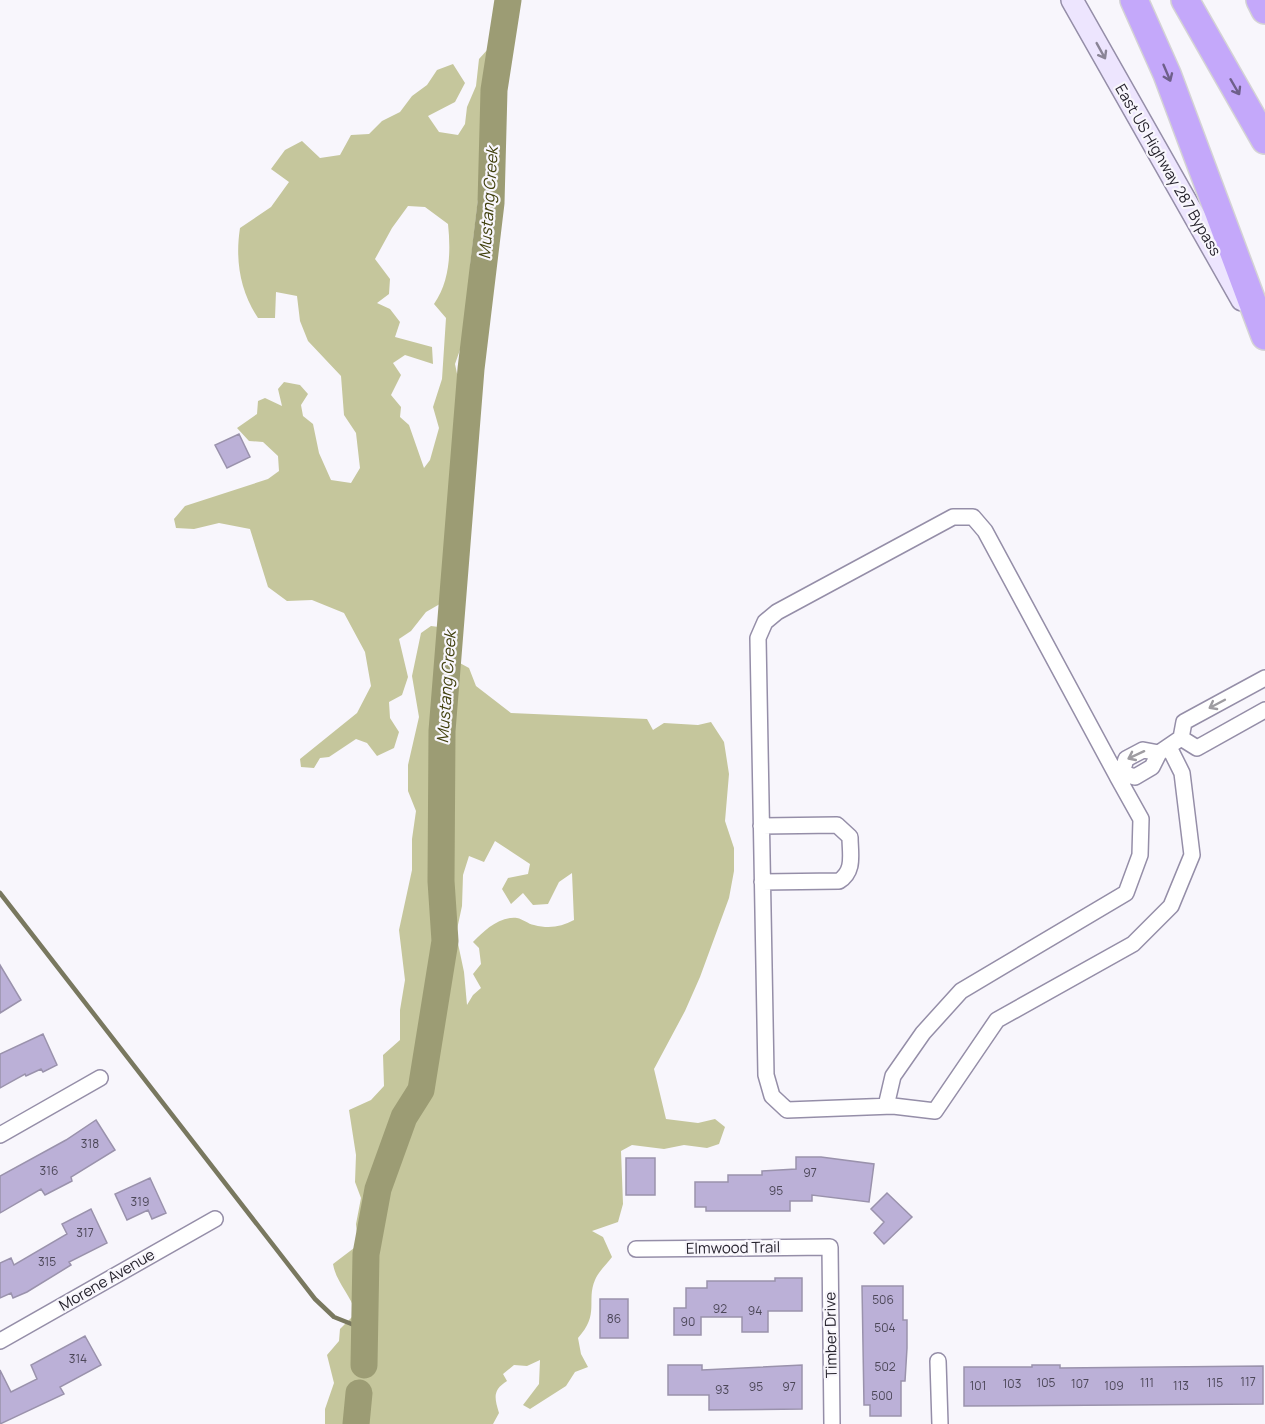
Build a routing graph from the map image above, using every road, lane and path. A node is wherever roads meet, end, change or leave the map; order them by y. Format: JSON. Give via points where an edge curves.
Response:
{"nodes":[{"id":1,"x":1072,"y":0,"type":"edge"},
{"id":2,"x":1134,"y":0,"type":"edge"},
{"id":3,"x":1185,"y":0,"type":"edge"},
{"id":4,"x":1260,"y":0,"type":"edge"},
{"id":5,"x":1265,"y":9,"type":"edge"},
{"id":6,"x":1265,"y":140,"type":"edge"},
{"id":7,"x":1265,"y":336,"type":"edge"},
{"id":8,"x":1265,"y":341,"type":"edge"},
{"id":9,"x":1265,"y":678,"type":"edge"},
{"id":10,"x":1265,"y":710,"type":"edge"},
{"id":11,"x":1170,"y":746,"type":"junction"},
{"id":12,"x":1120,"y":774,"type":"junction"},
{"id":13,"x":761,"y":826,"type":"junction"},
{"id":14,"x":762,"y":882,"type":"junction"},
{"id":15,"x":100,"y":1078,"type":"dead end"},
{"id":16,"x":886,"y":1106,"type":"junction"},
{"id":17,"x":0,"y":1135,"type":"edge"},
{"id":18,"x":215,"y":1219,"type":"dead end"},
{"id":19,"x":830,"y":1247,"type":"joint"},
{"id":20,"x":636,"y":1249,"type":"dead end"},
{"id":21,"x":0,"y":1341,"type":"edge"},
{"id":22,"x":938,"y":1361,"type":"dead end"},
{"id":23,"x":832,"y":1424,"type":"edge"},
{"id":24,"x":940,"y":1424,"type":"edge"}],
"edges":[{"from":1,"to":8,"type":"main road","name":"East US Highway 287 Bypass","one_way":true},
{"from":2,"to":7,"type":"highway","one_way":true,"via":[[1167,74]]},
{"from":3,"to":6,"type":"highway","one_way":true},
{"from":4,"to":5,"type":"highway"},
{"from":9,"to":11,"type":"street","one_way":true,"via":[[1184,722]]},
{"from":10,"to":11,"type":"street","via":[[1197,748]]},
{"from":11,"to":12,"type":"street","via":[[1152,767],[1135,777]]},
{"from":11,"to":16,"type":"street","via":[[1182,773],[1192,855],[1171,906],[1134,944],[997,1020],[935,1111]]},
{"from":12,"to":13,"type":"street","via":[[985,531],[973,517],[953,517],[765,622],[758,638]]},
{"from":12,"to":16,"type":"street","via":[[1141,819],[1140,855],[1126,893],[961,991],[922,1033],[893,1076]]},
{"from":13,"to":14,"type":"street"},
{"from":13,"to":14,"type":"street","via":[[837,825],[850,837],[851,869],[839,880]]},
{"from":14,"to":16,"type":"street","via":[[766,1075],[772,1096],[787,1110]]},
{"from":15,"to":17,"type":"street"},
{"from":18,"to":21,"type":"street","name":"Morene Avenue"},
{"from":19,"to":20,"type":"street","name":"Elmwood Trail"},
{"from":19,"to":23,"type":"street","name":"Timber Drive"},
{"from":22,"to":24,"type":"street"}]}
